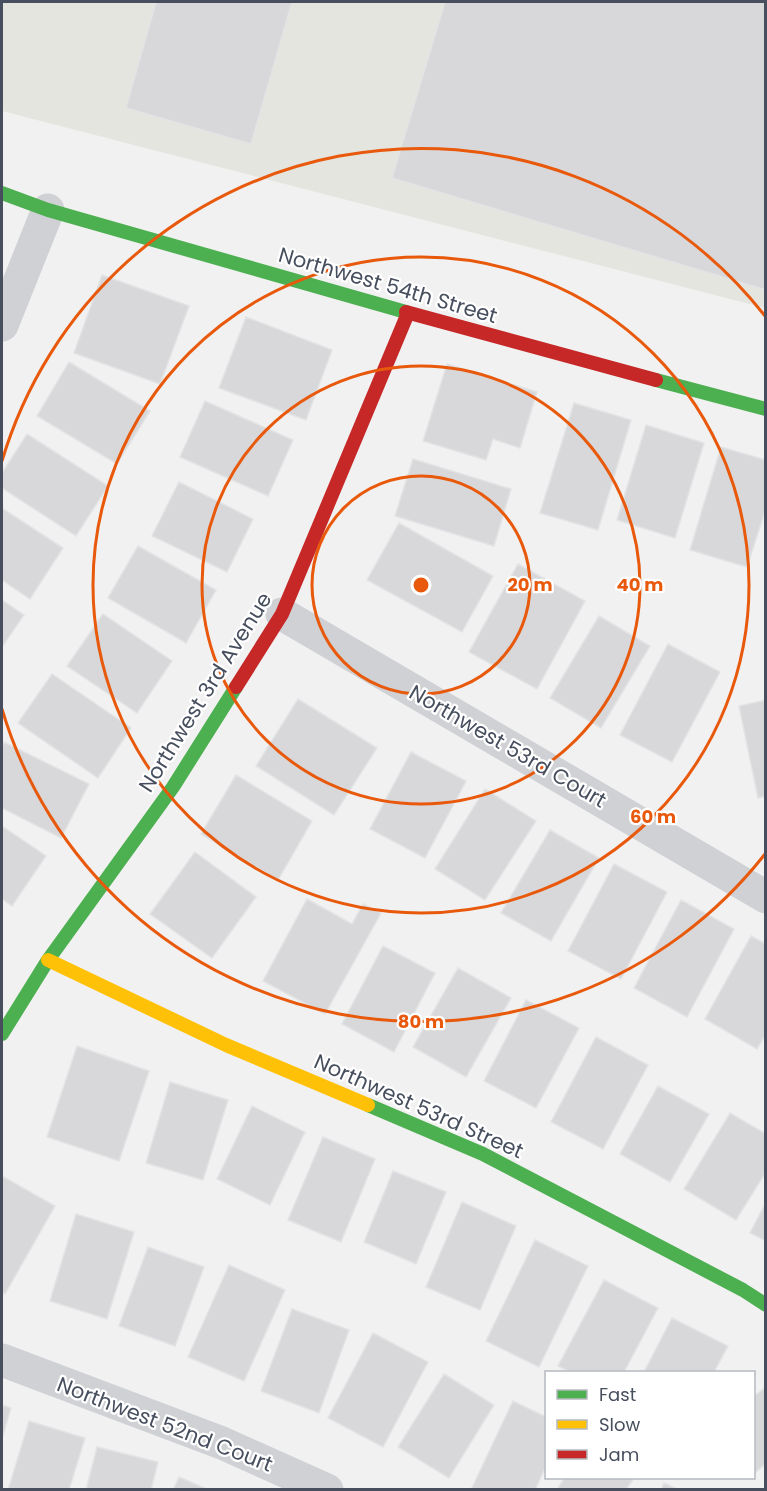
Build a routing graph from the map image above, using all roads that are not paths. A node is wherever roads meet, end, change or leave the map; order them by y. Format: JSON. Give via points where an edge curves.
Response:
{"nodes":[{"id":1,"x":2,"y":193,"type":"edge"},
{"id":2,"x":48,"y":210,"type":"junction"},
{"id":3,"x":408,"y":313,"type":"junction"},
{"id":4,"x":2,"y":325,"type":"edge"},
{"id":5,"x":765,"y":409,"type":"edge"},
{"id":6,"x":282,"y":614,"type":"junction"},
{"id":7,"x":765,"y":897,"type":"edge"},
{"id":8,"x":48,"y":960,"type":"junction"},
{"id":9,"x":2,"y":1034,"type":"edge"},
{"id":10,"x":765,"y":1305,"type":"edge"},
{"id":11,"x":2,"y":1360,"type":"edge"},
{"id":12,"x":327,"y":1490,"type":"edge"}],
"edges":[{"from":1,"to":2,"type":"street","name":"Northwest 54th Street"},
{"from":2,"to":3,"type":"street","name":"Northwest 54th Street"},
{"from":2,"to":4,"type":"street"},
{"from":3,"to":5,"type":"street","name":"Northwest 54th Street"},
{"from":3,"to":6,"type":"street","name":"Northwest 3rd Avenue"},
{"from":6,"to":7,"type":"street","name":"Northwest 53rd Court"},
{"from":6,"to":8,"type":"street","name":"Northwest 3rd Avenue","via":[[173,787]]},
{"from":8,"to":9,"type":"street","name":"Northwest 3rd Avenue"},
{"from":8,"to":10,"type":"street","name":"Northwest 53rd Street","via":[[226,1045],[483,1154]]},
{"from":11,"to":12,"type":"street","name":"Northwest 52nd Court","via":[[222,1443]]}]}
